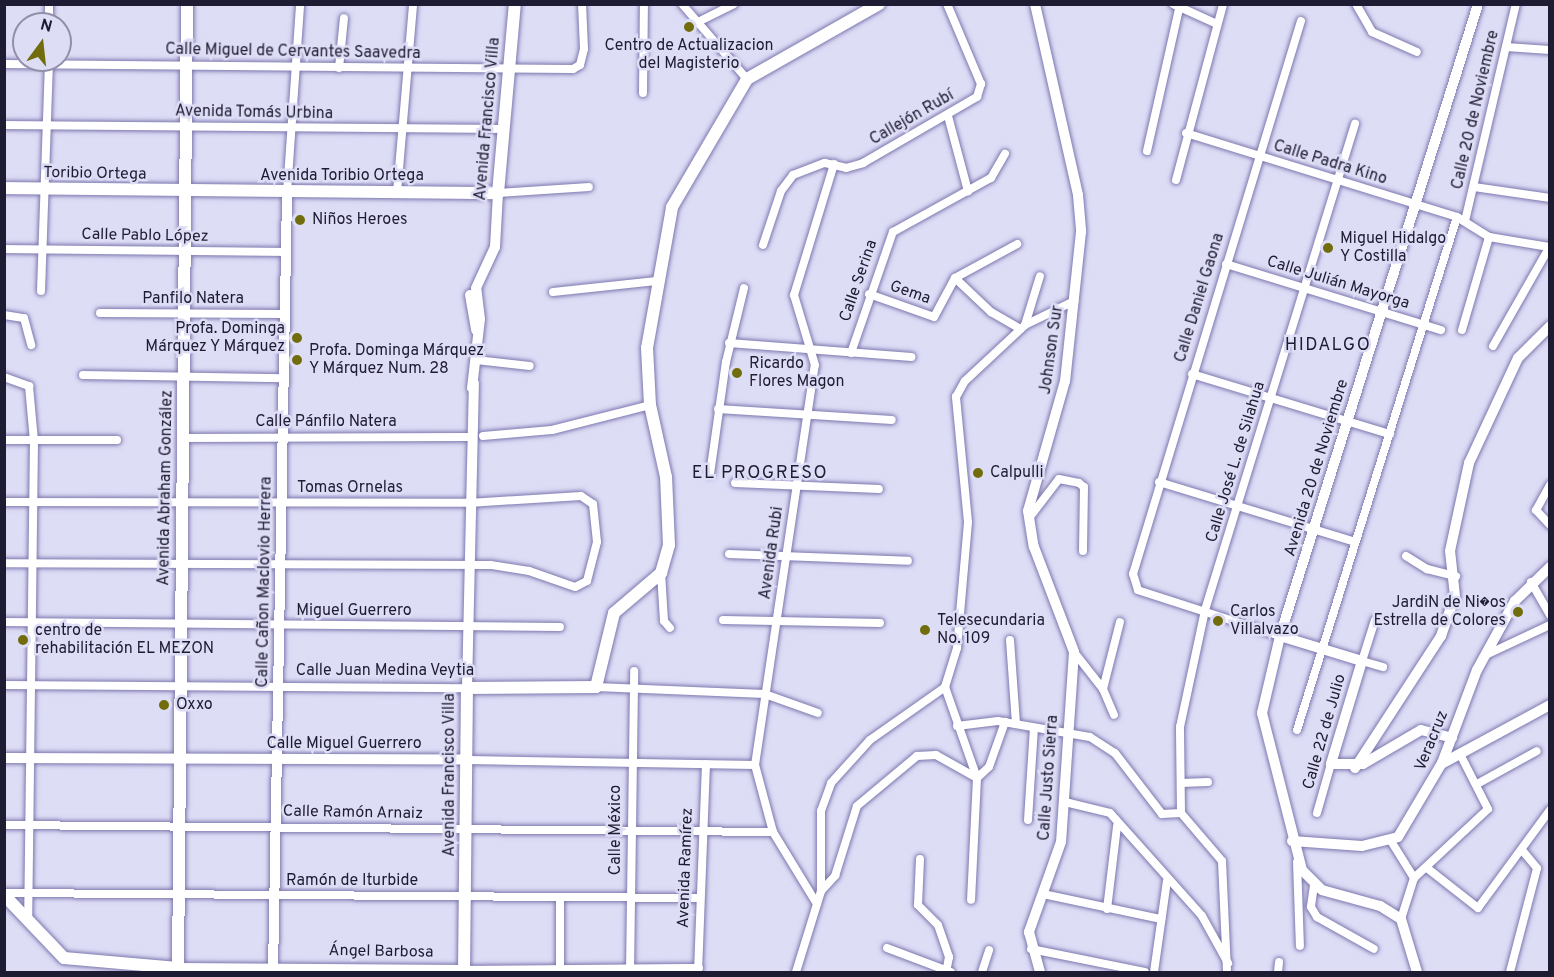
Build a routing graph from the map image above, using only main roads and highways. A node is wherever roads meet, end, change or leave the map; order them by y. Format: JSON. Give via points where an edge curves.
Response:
{"nodes":[{"id":1,"x":187,"y":4,"type":"edge"},
{"id":2,"x":515,"y":4,"type":"edge"},
{"id":3,"x":879,"y":4,"type":"edge"},
{"id":4,"x":4,"y":188,"type":"edge"},
{"id":5,"x":185,"y":192,"type":"junction"},
{"id":6,"x":498,"y":193,"type":"joint"},
{"id":7,"x":467,"y":688,"type":"joint"},
{"id":8,"x":4,"y":894,"type":"edge"},
{"id":9,"x":178,"y":970,"type":"edge"},
{"id":10,"x":464,"y":971,"type":"edge"}],
"edges":[{"from":1,"to":5,"type":"main road","name":"Avenida Abraham González"},
{"from":2,"to":6,"type":"main road","name":"Avenida Francisco Villa"},
{"from":3,"to":7,"type":"main road","name":"Calle Juan Medina Veytia","via":[[747,80],[672,207],[647,348],[650,405],[666,477],[669,545],[661,573],[614,613],[596,687]]},
{"from":4,"to":5,"type":"main road","name":"Toribio Ortega"},
{"from":5,"to":6,"type":"main road","name":"Avenida Toribio Ortega"},
{"from":5,"to":9,"type":"main road","name":"Avenida Abraham González"},
{"from":7,"to":10,"type":"main road","name":"Avenida Francisco Villa"},
{"from":8,"to":9,"type":"main road","name":"Ángel Barbosa","via":[[64,958]]}]}
